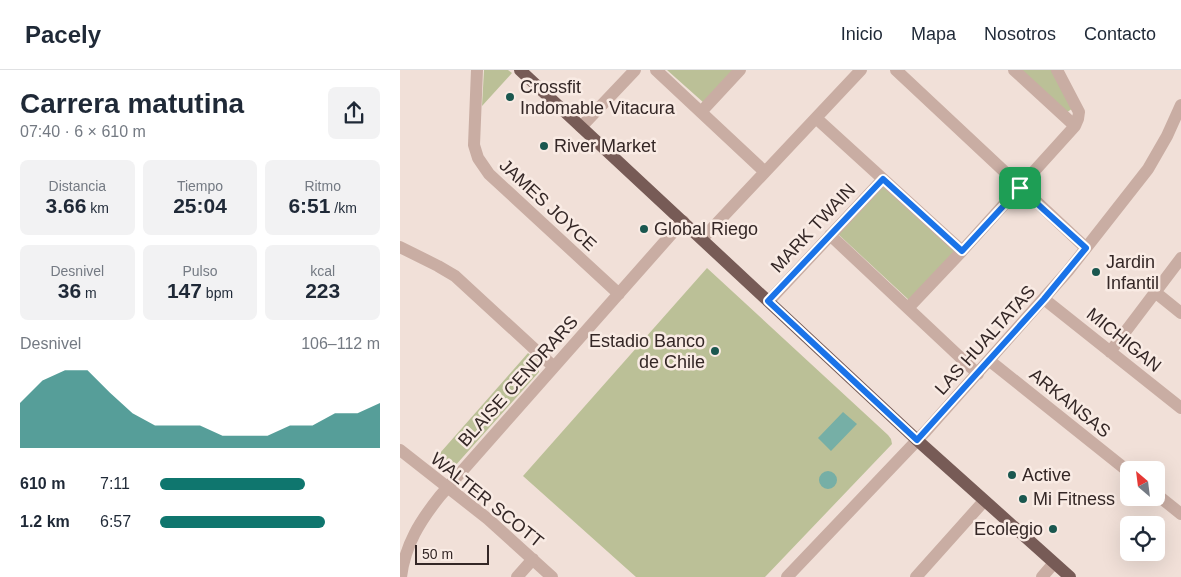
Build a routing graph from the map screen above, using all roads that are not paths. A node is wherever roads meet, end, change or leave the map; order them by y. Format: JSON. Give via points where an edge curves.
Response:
{"nodes":[{"id":1,"x":477,"y":70,"type":"edge"},
{"id":2,"x":520,"y":70,"type":"edge"},
{"id":3,"x":635,"y":70,"type":"edge"},
{"id":4,"x":656,"y":70,"type":"edge"},
{"id":5,"x":740,"y":70,"type":"edge"},
{"id":6,"x":861,"y":70,"type":"edge"},
{"id":7,"x":896,"y":70,"type":"edge"},
{"id":8,"x":1014,"y":70,"type":"edge"},
{"id":9,"x":1057,"y":70,"type":"edge"},
{"id":10,"x":1181,"y":105,"type":"edge"},
{"id":11,"x":701,"y":112,"type":"junction"},
{"id":12,"x":816,"y":118,"type":"junction"},
{"id":13,"x":1075,"y":126,"type":"junction"},
{"id":14,"x":581,"y":127,"type":"junction"},
{"id":15,"x":765,"y":172,"type":"junction"},
{"id":16,"x":883,"y":179,"type":"junction"},
{"id":17,"x":1020,"y":188,"type":"junction"},
{"id":18,"x":683,"y":222,"type":"junction"},
{"id":19,"x":830,"y":235,"type":"junction"},
{"id":20,"x":702,"y":239,"type":"junction"},
{"id":21,"x":400,"y":247,"type":"edge"},
{"id":22,"x":1086,"y":248,"type":"junction"},
{"id":23,"x":962,"y":251,"type":"junction"},
{"id":24,"x":1181,"y":258,"type":"edge"},
{"id":25,"x":1155,"y":292,"type":"junction"},
{"id":26,"x":619,"y":294,"type":"junction"},
{"id":27,"x":1044,"y":299,"type":"junction"},
{"id":28,"x":768,"y":301,"type":"junction"},
{"id":29,"x":908,"y":308,"type":"junction"},
{"id":30,"x":1181,"y":313,"type":"edge"},
{"id":31,"x":1110,"y":352,"type":"junction"},
{"id":32,"x":990,"y":361,"type":"junction"},
{"id":33,"x":554,"y":367,"type":"junction"},
{"id":34,"x":978,"y":374,"type":"junction"},
{"id":35,"x":1181,"y":408,"type":"edge"},
{"id":36,"x":917,"y":440,"type":"junction"},
{"id":37,"x":400,"y":450,"type":"edge"},
{"id":38,"x":1120,"y":465,"type":"edge"},
{"id":39,"x":447,"y":487,"type":"junction"},
{"id":40,"x":984,"y":501,"type":"junction"},
{"id":41,"x":1165,"y":501,"type":"edge"},
{"id":42,"x":1181,"y":514,"type":"edge"},
{"id":43,"x":533,"y":559,"type":"junction"},
{"id":44,"x":1054,"y":563,"type":"junction"},
{"id":45,"x":401,"y":577,"type":"edge"},
{"id":46,"x":516,"y":577,"type":"edge"},
{"id":47,"x":552,"y":577,"type":"edge"},
{"id":48,"x":787,"y":577,"type":"edge"},
{"id":49,"x":916,"y":577,"type":"edge"},
{"id":50,"x":1042,"y":577,"type":"edge"},
{"id":51,"x":1070,"y":577,"type":"edge"}],
"edges":[{"from":1,"to":26,"type":"street","name":"JAMES JOYCE","via":[[474,146],[481,164]]},
{"from":2,"to":14,"type":"main road"},
{"from":3,"to":14,"type":"street"},
{"from":4,"to":11,"type":"street"},
{"from":5,"to":11,"type":"street"},
{"from":6,"to":12,"type":"street"},
{"from":7,"to":17,"type":"street"},
{"from":8,"to":13,"type":"street"},
{"from":9,"to":13,"type":"street","via":[[1079,112]]},
{"from":10,"to":22,"type":"street","name":"LAS HUALTATAS","via":[[1148,169]]},
{"from":11,"to":15,"type":"street"},
{"from":12,"to":15,"type":"street"},
{"from":12,"to":16,"type":"street"},
{"from":13,"to":17,"type":"street"},
{"from":14,"to":18,"type":"main road"},
{"from":15,"to":20,"type":"street"},
{"from":16,"to":19,"type":"street","name":"MARK TWAIN"},
{"from":16,"to":23,"type":"street"},
{"from":17,"to":22,"type":"street"},
{"from":17,"to":23,"type":"street"},
{"from":18,"to":20,"type":"main road"},
{"from":18,"to":26,"type":"street","name":"BLAISE CENDRARS"},
{"from":19,"to":28,"type":"street","name":"MARK TWAIN"},
{"from":19,"to":29,"type":"street"},
{"from":20,"to":28,"type":"main road"},
{"from":21,"to":33,"type":"street","via":[[455,276]]},
{"from":22,"to":27,"type":"street","name":"LAS HUALTATAS"},
{"from":23,"to":29,"type":"street"},
{"from":24,"to":25,"type":"street"},
{"from":25,"to":30,"type":"street"},
{"from":25,"to":31,"type":"street"},
{"from":26,"to":33,"type":"street","name":"BLAISE CENDRARS"},
{"from":27,"to":31,"type":"street","name":"MICHIGAN"},
{"from":27,"to":32,"type":"street","name":"LAS HUALTATAS"},
{"from":28,"to":36,"type":"main road"},
{"from":29,"to":34,"type":"street"},
{"from":31,"to":35,"type":"street","name":"MICHIGAN"},
{"from":32,"to":34,"type":"street","name":"LAS HUALTATAS"},
{"from":32,"to":38,"type":"street","name":"ARKANSAS"},
{"from":33,"to":39,"type":"street","name":"BLAISE CENDRARS"},
{"from":34,"to":36,"type":"street","name":"LAS HUALTATAS"},
{"from":36,"to":40,"type":"main road"},
{"from":36,"to":48,"type":"street","name":"LAS HUALTATAS"},
{"from":37,"to":39,"type":"street","name":"WALTER SCOTT"},
{"from":39,"to":43,"type":"street","name":"WALTER SCOTT","via":[[488,518]]},
{"from":39,"to":45,"type":"street","name":"BLAISE CENDRARS","via":[[417,527],[406,552]]},
{"from":40,"to":44,"type":"main road"},
{"from":40,"to":49,"type":"street"},
{"from":41,"to":42,"type":"street"},
{"from":43,"to":46,"type":"street"},
{"from":43,"to":47,"type":"street","name":"WALTER SCOTT"},
{"from":44,"to":50,"type":"street"},
{"from":44,"to":51,"type":"main road"}]}
